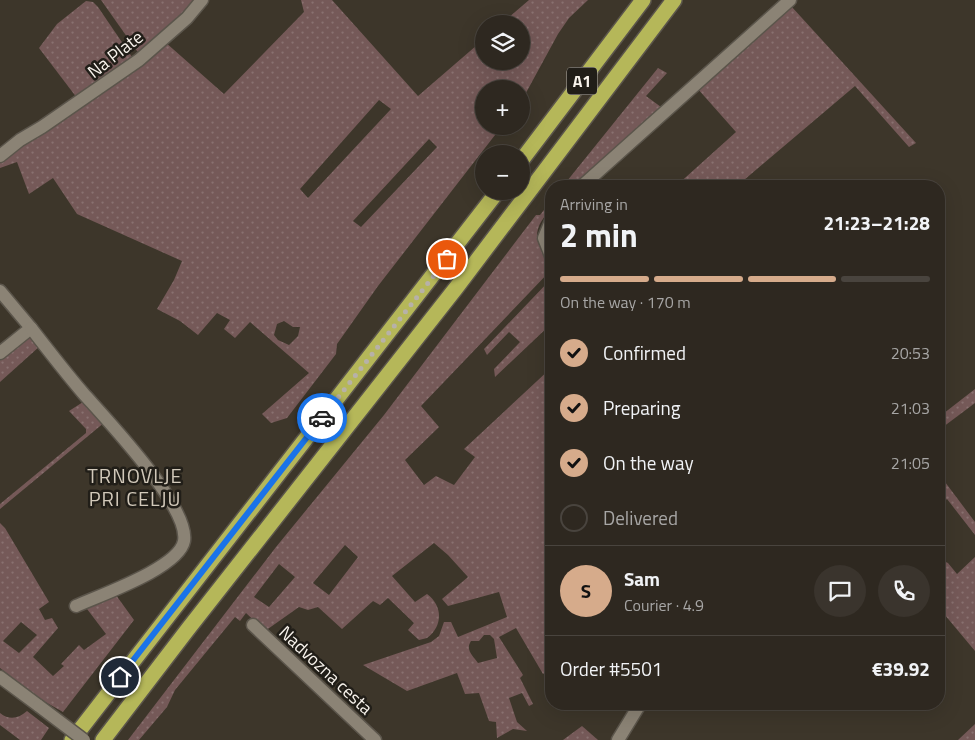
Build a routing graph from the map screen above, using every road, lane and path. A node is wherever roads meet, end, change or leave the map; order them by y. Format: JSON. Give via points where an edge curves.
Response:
{"nodes":[{"id":1,"x":202,"y":0,"type":"edge"},
{"id":2,"x":643,"y":0,"type":"edge"},
{"id":3,"x":674,"y":0,"type":"edge"},
{"id":4,"x":790,"y":0,"type":"edge"},
{"id":5,"x":530,"y":149,"type":"edge"},
{"id":6,"x":0,"y":156,"type":"edge"},
{"id":7,"x":589,"y":180,"type":"edge"},
{"id":8,"x":491,"y":200,"type":"edge"},
{"id":9,"x":0,"y":291,"type":"edge"},
{"id":10,"x":31,"y":328,"type":"junction"},
{"id":11,"x":0,"y":353,"type":"edge"},
{"id":12,"x":76,"y":606,"type":"dead end"},
{"id":13,"x":253,"y":625,"type":"dead end"},
{"id":14,"x":0,"y":677,"type":"edge"},
{"id":15,"x":636,"y":710,"type":"edge"},
{"id":16,"x":72,"y":740,"type":"edge"},
{"id":17,"x":84,"y":740,"type":"edge"},
{"id":18,"x":103,"y":740,"type":"edge"},
{"id":19,"x":375,"y":740,"type":"edge"},
{"id":20,"x":618,"y":740,"type":"edge"}],
"edges":[{"from":1,"to":6,"type":"street","name":"Na Plate","via":[[187,18],[139,60]]},
{"from":2,"to":5,"type":"highway","number":"A1"},
{"from":3,"to":18,"type":"highway","number":"A1","via":[[456,288]]},
{"from":4,"to":7,"type":"street"},
{"from":8,"to":16,"type":"highway"},
{"from":9,"to":10,"type":"street"},
{"from":10,"to":11,"type":"street"},
{"from":10,"to":12,"type":"street","via":[[132,446],[183,525],[184,541],[177,554],[164,565]]},
{"from":13,"to":19,"type":"street","name":"Nadvozna cesta"},
{"from":14,"to":17,"type":"street","bridge":true},
{"from":15,"to":20,"type":"street"}]}
